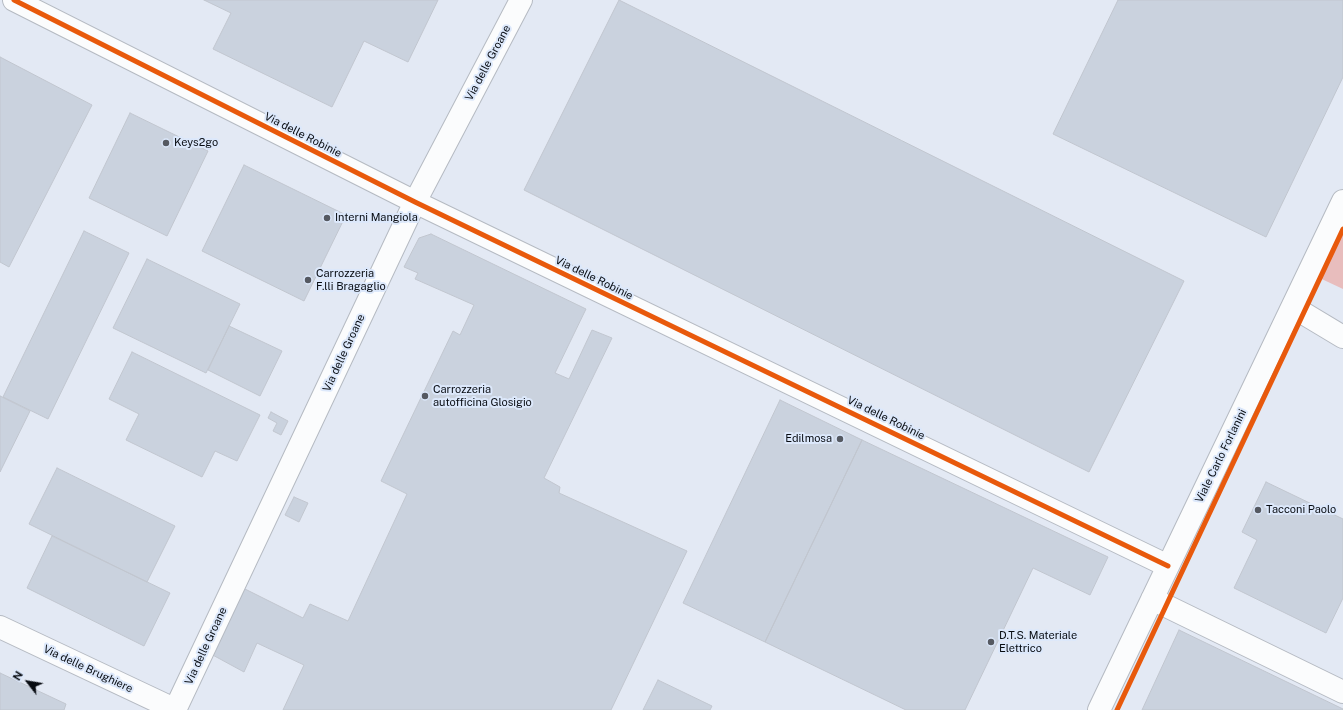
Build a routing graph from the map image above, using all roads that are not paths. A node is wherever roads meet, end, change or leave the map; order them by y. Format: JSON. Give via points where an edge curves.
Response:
{"nodes":[{"id":1,"x":14,"y":0,"type":"edge"},
{"id":2,"x":521,"y":0,"type":"edge"},
{"id":3,"x":1343,"y":201,"type":"edge"},
{"id":4,"x":415,"y":202,"type":"junction"},
{"id":5,"x":1293,"y":307,"type":"junction"},
{"id":6,"x":1343,"y":337,"type":"edge"},
{"id":7,"x":1168,"y":566,"type":"junction"},
{"id":8,"x":1152,"y":599,"type":"junction"},
{"id":9,"x":0,"y":627,"type":"edge"},
{"id":10,"x":1343,"y":692,"type":"edge"},
{"id":11,"x":176,"y":710,"type":"edge"},
{"id":12,"x":1099,"y":710,"type":"edge"}],
"edges":[{"from":1,"to":4,"type":"street","name":"Via delle Robinie"},
{"from":2,"to":4,"type":"street","name":"Via delle Groane"},
{"from":3,"to":5,"type":"street","name":"Viale Carlo Forlanini"},
{"from":4,"to":7,"type":"street","name":"Via delle Robinie"},
{"from":4,"to":11,"type":"street","name":"Via delle Groane"},
{"from":5,"to":6,"type":"street"},
{"from":5,"to":7,"type":"street","name":"Viale Carlo Forlanini"},
{"from":7,"to":8,"type":"street","name":"Viale Carlo Forlanini"},
{"from":8,"to":10,"type":"street"},
{"from":8,"to":12,"type":"street","name":"Viale Carlo Forlanini"},
{"from":9,"to":11,"type":"street","name":"Via delle Brughiere"}]}
